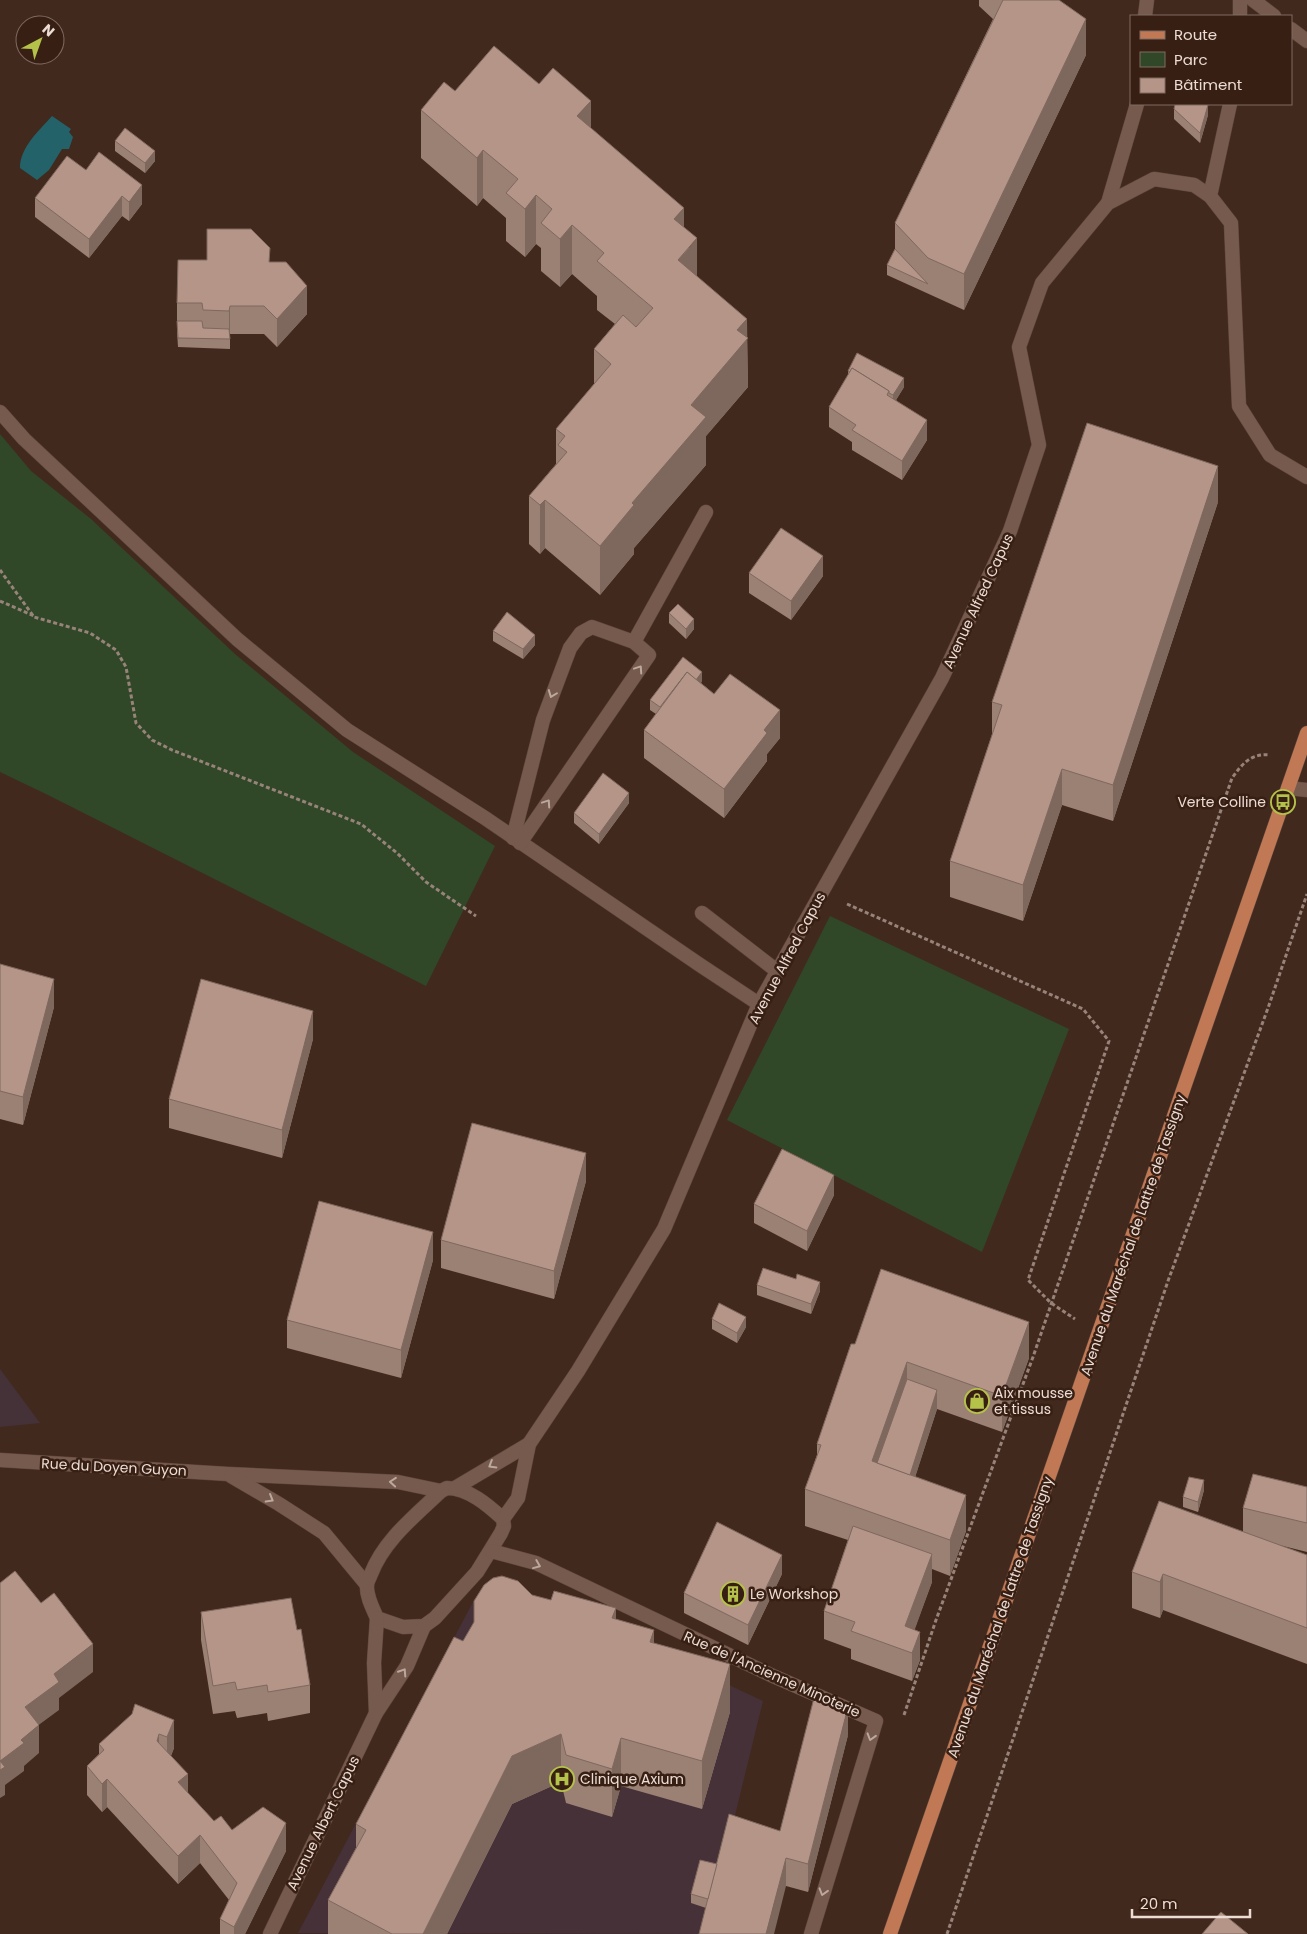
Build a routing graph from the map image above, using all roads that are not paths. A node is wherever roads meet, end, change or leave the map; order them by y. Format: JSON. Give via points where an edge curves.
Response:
{"nodes":[{"id":1,"x":1147,"y":0,"type":"edge"},
{"id":2,"x":1240,"y":0,"type":"edge"},
{"id":3,"x":1253,"y":0,"type":"edge"},
{"id":4,"x":1145,"y":15,"type":"edge"},
{"id":5,"x":1240,"y":15,"type":"edge"},
{"id":6,"x":1273,"y":15,"type":"edge"},
{"id":7,"x":1292,"y":30,"type":"edge"},
{"id":8,"x":1307,"y":41,"type":"edge"},
{"id":9,"x":1137,"y":105,"type":"edge"},
{"id":10,"x":1230,"y":105,"type":"edge"},
{"id":11,"x":1210,"y":196,"type":"junction"},
{"id":12,"x":1108,"y":203,"type":"junction"},
{"id":13,"x":0,"y":412,"type":"edge"},
{"id":14,"x":1307,"y":477,"type":"edge"},
{"id":15,"x":706,"y":512,"type":"dead end"},
{"id":16,"x":634,"y":642,"type":"junction"},
{"id":17,"x":1307,"y":733,"type":"edge"},
{"id":18,"x":1288,"y":788,"type":"junction"},
{"id":19,"x":1307,"y":790,"type":"edge"},
{"id":20,"x":516,"y":841,"type":"junction"},
{"id":21,"x":702,"y":912,"type":"dead end"},
{"id":22,"x":777,"y":971,"type":"junction"},
{"id":23,"x":759,"y":1004,"type":"junction"},
{"id":24,"x":529,"y":1444,"type":"junction"},
{"id":25,"x":0,"y":1460,"type":"edge"},
{"id":26,"x":228,"y":1474,"type":"junction"},
{"id":27,"x":455,"y":1488,"type":"junction"},
{"id":28,"x":441,"y":1491,"type":"junction"},
{"id":29,"x":503,"y":1519,"type":"junction"},
{"id":30,"x":490,"y":1551,"type":"junction"},
{"id":31,"x":367,"y":1585,"type":"junction"},
{"id":32,"x":378,"y":1618,"type":"junction"},
{"id":33,"x":424,"y":1626,"type":"junction"},
{"id":34,"x":376,"y":1712,"type":"junction"},
{"id":35,"x":270,"y":1934,"type":"edge"},
{"id":36,"x":810,"y":1934,"type":"edge"},
{"id":37,"x":890,"y":1934,"type":"edge"}],
"edges":[{"from":1,"to":4,"type":"street"},
{"from":2,"to":5,"type":"street"},
{"from":3,"to":6,"type":"street"},
{"from":7,"to":8,"type":"street"},
{"from":9,"to":12,"type":"street"},
{"from":10,"to":11,"type":"street"},
{"from":11,"to":12,"type":"street","name":"Avenue Alfred Capus","via":[[1194,185],[1154,180]]},
{"from":11,"to":14,"type":"street","name":"Avenue Alfred Capus","via":[[1231,223],[1240,406],[1270,455]]},
{"from":12,"to":22,"type":"street","name":"Avenue Alfred Capus","via":[[1042,283],[1019,347],[1039,445],[1010,531],[942,678]]},
{"from":13,"to":20,"type":"street","via":[[31,446],[237,639],[281,676],[347,730]]},
{"from":15,"to":16,"type":"street"},
{"from":20,"to":16,"type":"street","one_way":true,"via":[[649,655]]},
{"from":16,"to":20,"type":"street","one_way":true,"via":[[592,627],[581,633],[570,648],[543,720]]},
{"from":17,"to":18,"type":"main road","name":"Avenue du Maréchal de Lattre de Tassigny"},
{"from":18,"to":19,"type":"street"},
{"from":18,"to":37,"type":"main road","name":"Avenue du Maréchal de Lattre de Tassigny"},
{"from":20,"to":23,"type":"street"},
{"from":21,"to":22,"type":"street"},
{"from":22,"to":23,"type":"street","name":"Avenue Alfred Capus"},
{"from":23,"to":24,"type":"street","name":"Avenue Alfred Capus","via":[[664,1229],[578,1371]]},
{"from":24,"to":27,"type":"street","one_way":true},
{"from":24,"to":29,"type":"street","via":[[518,1498]]},
{"from":25,"to":26,"type":"street","name":"Rue du Doyen Guyon"},
{"from":28,"to":26,"type":"street","name":"Rue du Doyen Guyon","one_way":true,"via":[[398,1482]]},
{"from":26,"to":31,"type":"street","name":"Rue du Doyen Guyon","one_way":true,"via":[[324,1534]]},
{"from":27,"to":28,"type":"street"},
{"from":27,"to":29,"type":"street","via":[[488,1505]]},
{"from":28,"to":31,"type":"street","via":[[385,1548]]},
{"from":29,"to":30,"type":"street","via":[[504,1526]]},
{"from":30,"to":33,"type":"street","via":[[477,1572]]},
{"from":30,"to":36,"type":"street","name":"Rue de l'Ancienne Minoterie","one_way":true,"via":[[536,1563],[773,1676],[876,1721]]},
{"from":31,"to":32,"type":"street","via":[[370,1603]]},
{"from":32,"to":33,"type":"street","via":[[403,1627]]},
{"from":32,"to":34,"type":"street","name":"Avenue Albert Capus","via":[[374,1663]]},
{"from":34,"to":33,"type":"street","name":"Avenue Albert Capus","one_way":true,"via":[[407,1666]]},
{"from":34,"to":35,"type":"street","name":"Avenue Albert Capus"}]}
